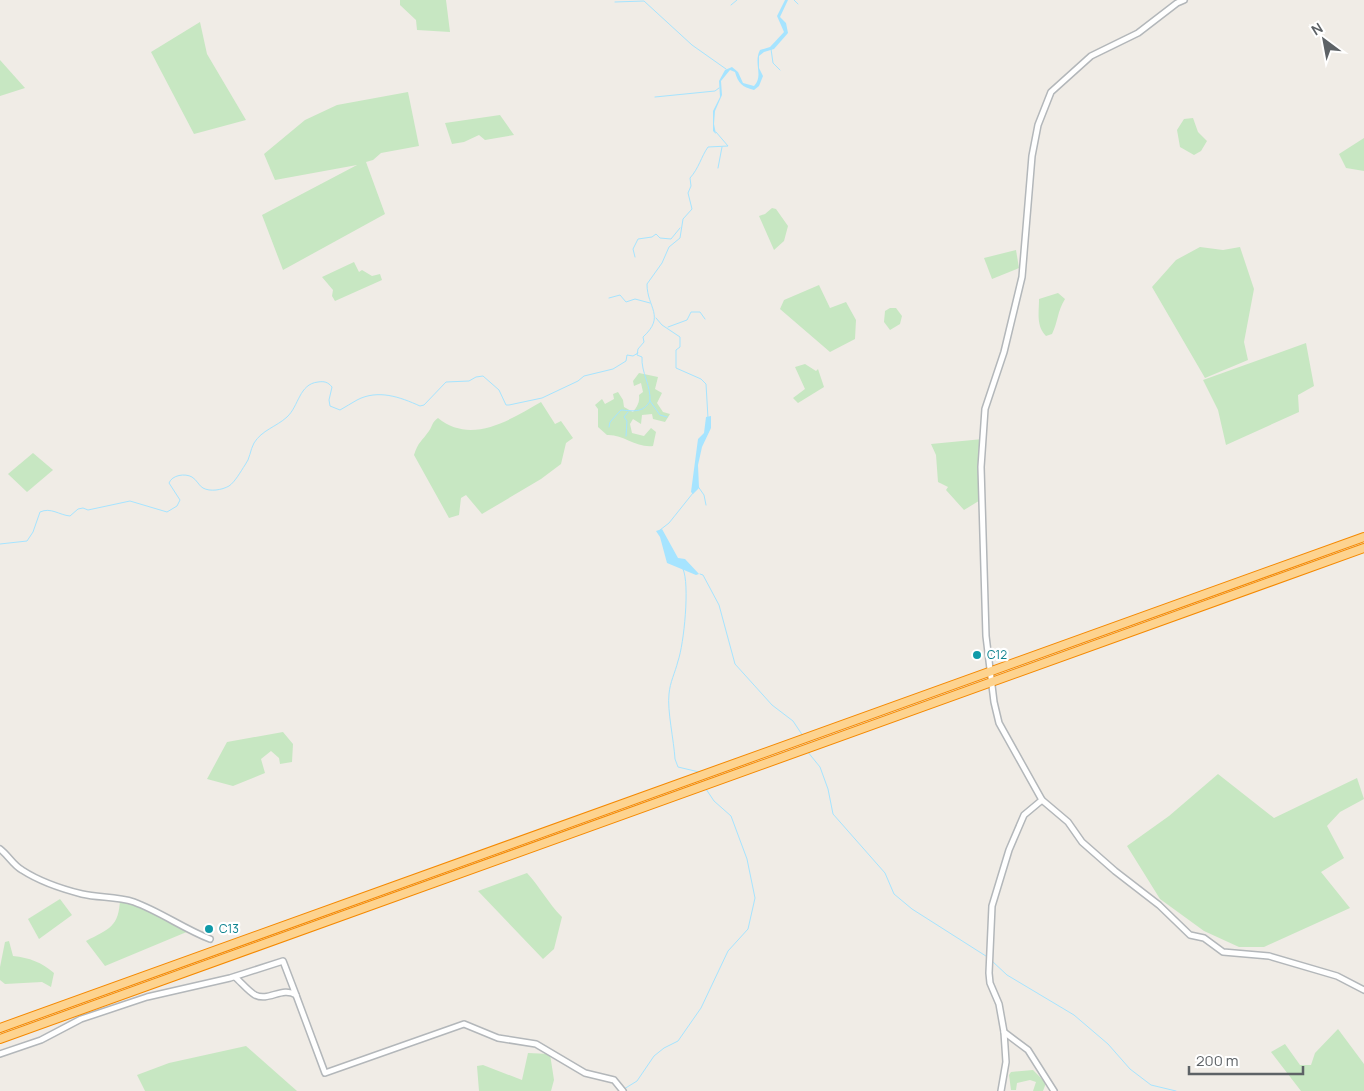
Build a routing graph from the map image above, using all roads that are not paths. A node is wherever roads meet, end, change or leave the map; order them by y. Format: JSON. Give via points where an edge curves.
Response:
{"nodes":[{"id":1,"x":1184,"y":0,"type":"edge"},
{"id":2,"x":1364,"y":537,"type":"edge"},
{"id":3,"x":1364,"y":548,"type":"edge"},
{"id":4,"x":991,"y":683,"type":"junction"},
{"id":5,"x":1042,"y":800,"type":"junction"},
{"id":6,"x":0,"y":849,"type":"edge"},
{"id":7,"x":210,"y":939,"type":"dead end"},
{"id":8,"x":235,"y":977,"type":"junction"},
{"id":9,"x":1364,"y":990,"type":"edge"},
{"id":10,"x":296,"y":995,"type":"junction"},
{"id":11,"x":0,"y":1028,"type":"edge"},
{"id":12,"x":1004,"y":1032,"type":"junction"},
{"id":13,"x":0,"y":1039,"type":"edge"},
{"id":14,"x":0,"y":1054,"type":"edge"},
{"id":15,"x":623,"y":1091,"type":"edge"},
{"id":16,"x":1001,"y":1091,"type":"edge"},
{"id":17,"x":1054,"y":1091,"type":"edge"}],
"edges":[{"from":1,"to":4,"type":"street","via":[[1177,2],[1138,34],[1092,55],[1052,92],[1038,125],[1032,156],[1022,277],[1004,352],[985,410],[982,499],[986,636]]},
{"from":2,"to":11,"type":"highway"},
{"from":3,"to":4,"type":"highway"},
{"from":4,"to":5,"type":"street","via":[[999,723]]},
{"from":4,"to":13,"type":"highway"},
{"from":5,"to":9,"type":"street","via":[[1068,822],[1082,842],[1159,904],[1190,935],[1204,938],[1223,952],[1269,956],[1337,976]]},
{"from":5,"to":12,"type":"street","via":[[1024,815],[1009,850],[992,906],[989,973]]},
{"from":6,"to":7,"type":"street","via":[[20,870],[83,894],[135,903]]},
{"from":8,"to":10,"type":"street","via":[[253,995],[261,997],[284,991]]},
{"from":8,"to":10,"type":"street","via":[[284,961]]},
{"from":8,"to":14,"type":"street","via":[[147,996],[81,1019],[41,1040]]},
{"from":10,"to":15,"type":"street","via":[[325,1073],[464,1024],[498,1038],[536,1044],[585,1073],[614,1080]]},
{"from":12,"to":16,"type":"street","via":[[1006,1062]]},
{"from":12,"to":17,"type":"street","via":[[1028,1050]]}]}
